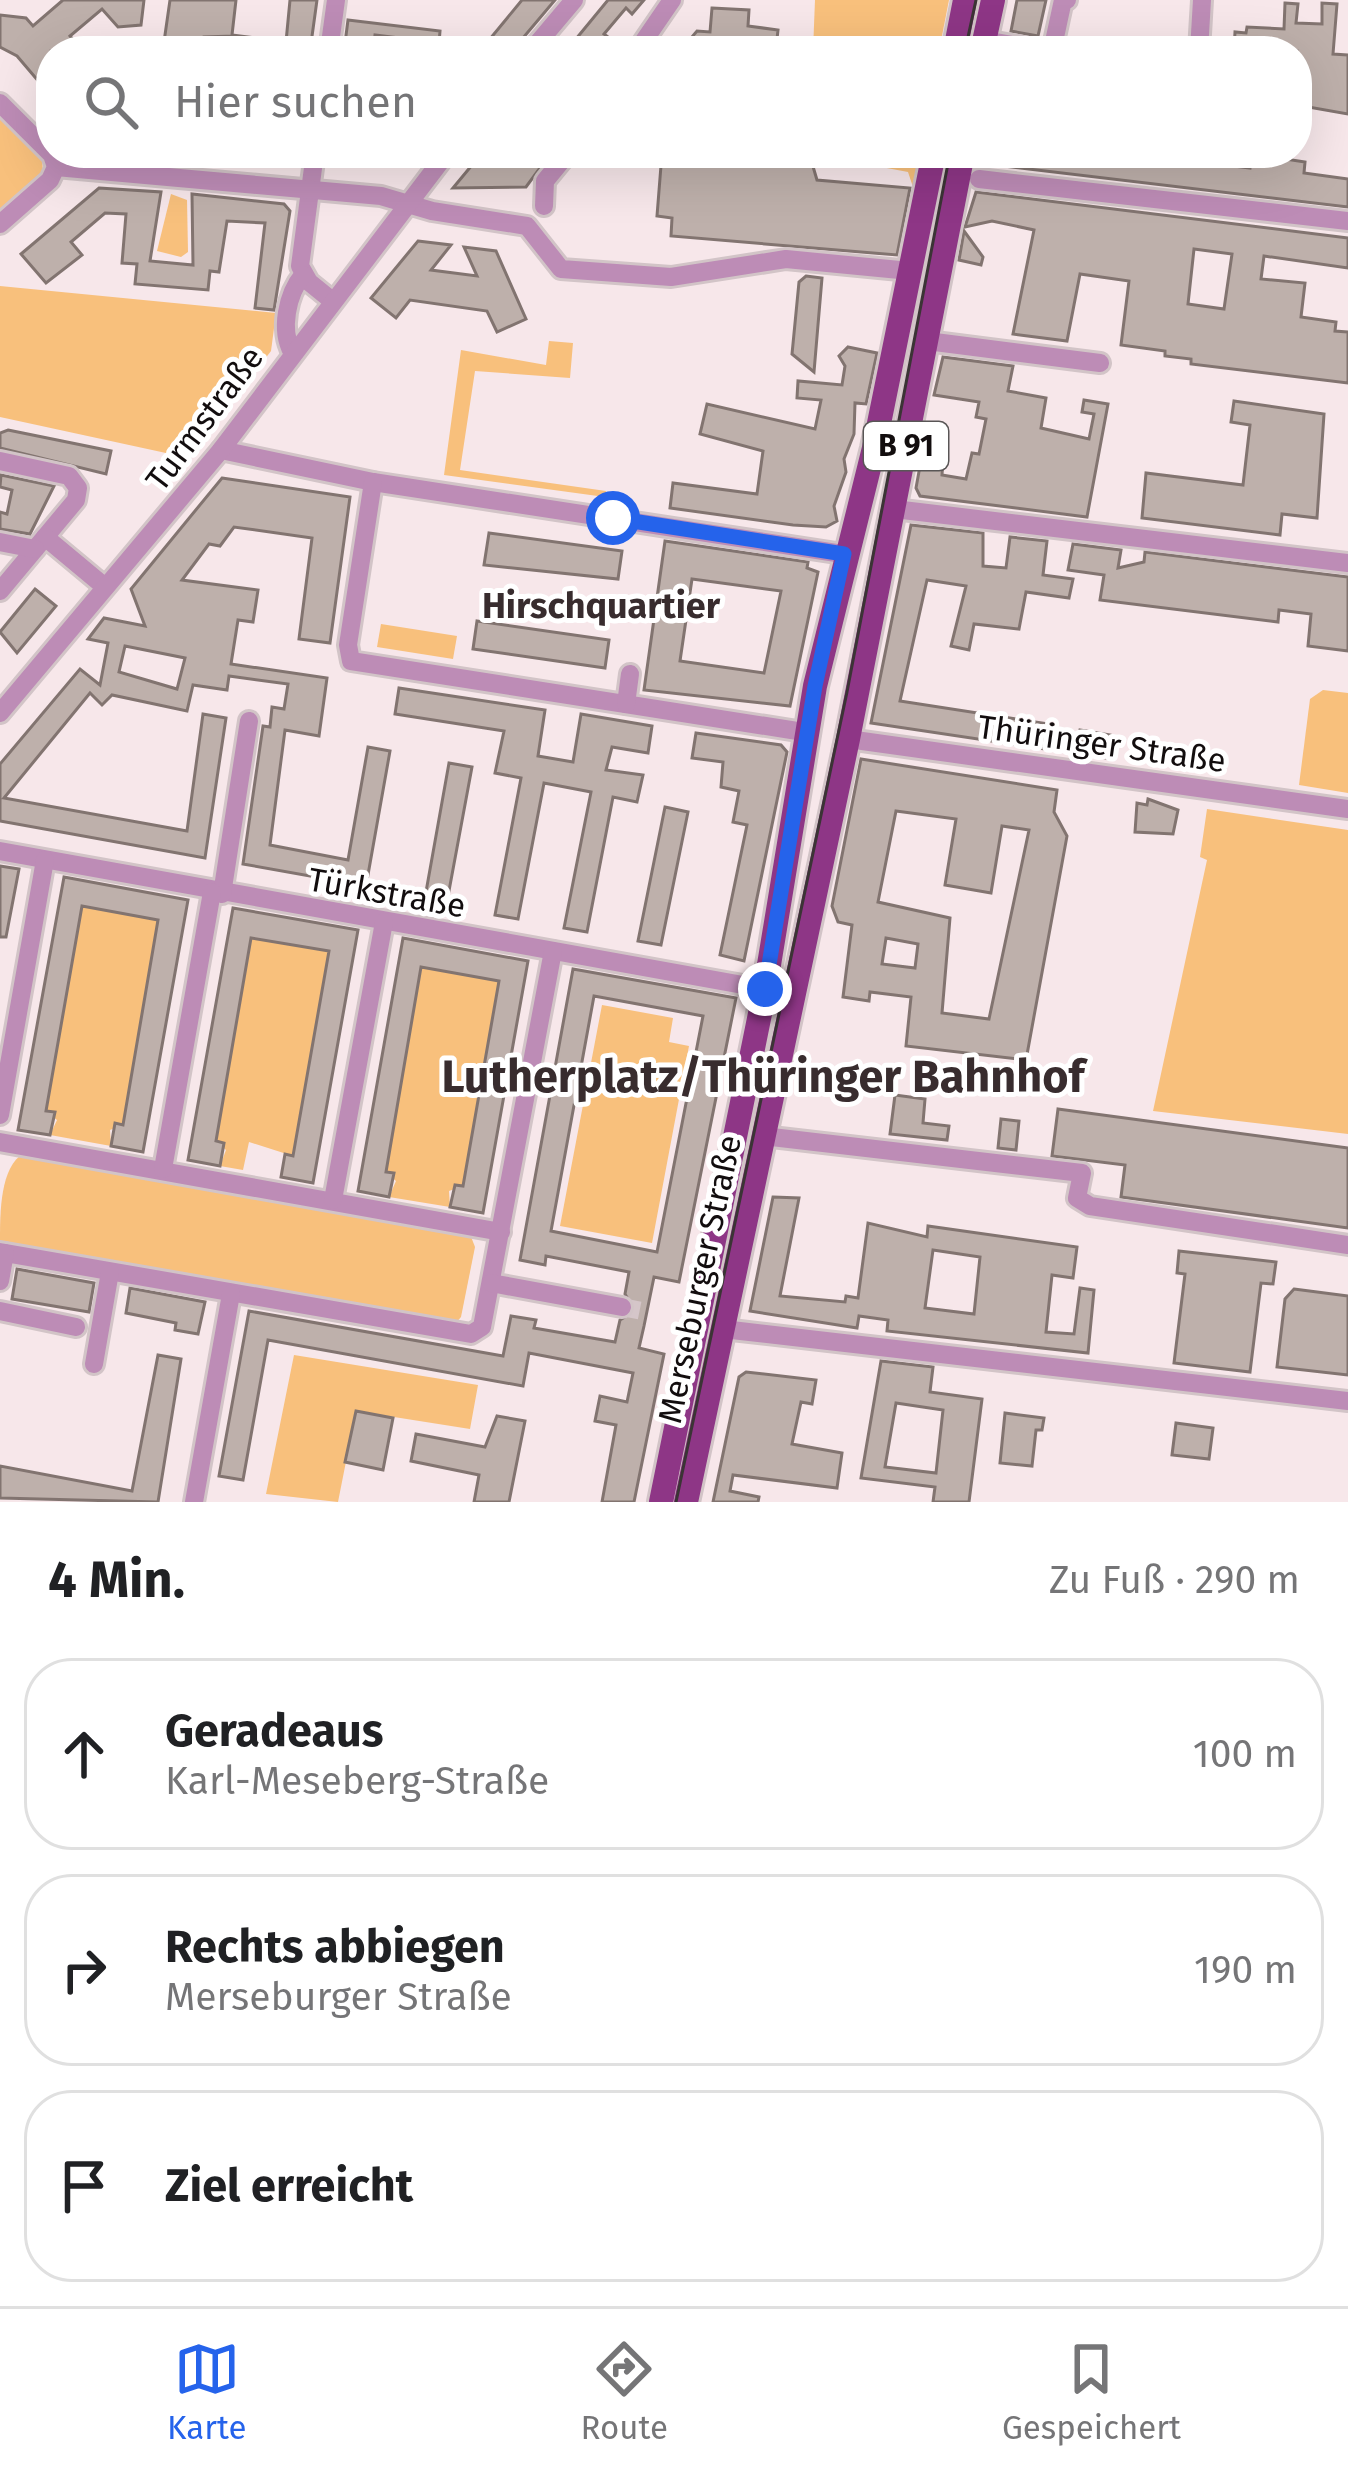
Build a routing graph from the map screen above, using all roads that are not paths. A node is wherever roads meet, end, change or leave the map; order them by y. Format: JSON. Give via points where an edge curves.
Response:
{"nodes":[{"id":1,"x":336,"y":0,"type":"edge"},
{"id":2,"x":574,"y":0,"type":"edge"},
{"id":3,"x":672,"y":0,"type":"edge"},
{"id":4,"x":965,"y":0,"type":"edge"},
{"id":5,"x":993,"y":0,"type":"edge"},
{"id":6,"x":1067,"y":0,"type":"edge"},
{"id":7,"x":1202,"y":0,"type":"edge"},
{"id":8,"x":331,"y":36,"type":"edge"},
{"id":9,"x":544,"y":36,"type":"edge"},
{"id":10,"x":647,"y":36,"type":"edge"},
{"id":11,"x":958,"y":36,"type":"edge"},
{"id":12,"x":986,"y":36,"type":"edge"},
{"id":13,"x":1052,"y":36,"type":"edge"},
{"id":14,"x":1199,"y":36,"type":"edge"},
{"id":15,"x":0,"y":103,"type":"edge"},
{"id":16,"x":36,"y":139,"type":"edge"},
{"id":17,"x":56,"y":168,"type":"edge"},
{"id":18,"x":67,"y":168,"type":"edge"},
{"id":19,"x":313,"y":168,"type":"edge"},
{"id":20,"x":434,"y":168,"type":"edge"},
{"id":21,"x":556,"y":168,"type":"edge"},
{"id":22,"x":931,"y":168,"type":"edge"},
{"id":23,"x":960,"y":168,"type":"edge"},
{"id":24,"x":979,"y":178,"type":"dead end"},
{"id":25,"x":310,"y":190,"type":"junction"},
{"id":26,"x":406,"y":202,"type":"junction"},
{"id":27,"x":544,"y":206,"type":"dead end"},
{"id":28,"x":1348,"y":221,"type":"edge"},
{"id":29,"x":0,"y":224,"type":"edge"},
{"id":30,"x":910,"y":271,"type":"junction"},
{"id":31,"x":303,"y":275,"type":"junction"},
{"id":32,"x":330,"y":299,"type":"junction"},
{"id":33,"x":927,"y":340,"type":"junction"},
{"id":34,"x":292,"y":352,"type":"junction"},
{"id":35,"x":1100,"y":363,"type":"dead end"},
{"id":36,"x":221,"y":450,"type":"junction"},
{"id":37,"x":0,"y":461,"type":"edge"},
{"id":38,"x":373,"y":482,"type":"junction"},
{"id":39,"x":894,"y":508,"type":"junction"},
{"id":40,"x":0,"y":542,"type":"edge"},
{"id":41,"x":40,"y":543,"type":"junction"},
{"id":42,"x":844,"y":554,"type":"junction"},
{"id":43,"x":1348,"y":563,"type":"edge"},
{"id":44,"x":105,"y":587,"type":"junction"},
{"id":45,"x":0,"y":591,"type":"edge"},
{"id":46,"x":630,"y":674,"type":"dead end"},
{"id":47,"x":626,"y":704,"type":"junction"},
{"id":48,"x":0,"y":713,"type":"edge"},
{"id":49,"x":249,"y":721,"type":"dead end"},
{"id":50,"x":810,"y":734,"type":"junction"},
{"id":51,"x":848,"y":739,"type":"junction"},
{"id":52,"x":1348,"y":809,"type":"edge"},
{"id":53,"x":0,"y":851,"type":"edge"},
{"id":54,"x":45,"y":860,"type":"junction"},
{"id":55,"x":217,"y":893,"type":"junction"},
{"id":56,"x":384,"y":922,"type":"junction"},
{"id":57,"x":553,"y":951,"type":"junction"},
{"id":58,"x":754,"y":987,"type":"junction"},
{"id":59,"x":0,"y":1114,"type":"edge"},
{"id":60,"x":763,"y":1136,"type":"junction"},
{"id":61,"x":0,"y":1142,"type":"edge"},
{"id":62,"x":163,"y":1169,"type":"junction"},
{"id":63,"x":333,"y":1200,"type":"junction"},
{"id":64,"x":501,"y":1232,"type":"junction"},
{"id":65,"x":1348,"y":1245,"type":"edge"},
{"id":66,"x":2,"y":1253,"type":"edge"},
{"id":67,"x":110,"y":1272,"type":"junction"},
{"id":68,"x":0,"y":1281,"type":"edge"},
{"id":69,"x":491,"y":1283,"type":"junction"},
{"id":70,"x":231,"y":1294,"type":"junction"},
{"id":71,"x":622,"y":1307,"type":"tunnel mouth"},
{"id":72,"x":0,"y":1311,"type":"edge"},
{"id":73,"x":76,"y":1327,"type":"dead end"},
{"id":74,"x":723,"y":1329,"type":"junction"},
{"id":75,"x":94,"y":1364,"type":"dead end"},
{"id":76,"x":1348,"y":1401,"type":"edge"},
{"id":77,"x":194,"y":1502,"type":"edge"},
{"id":78,"x":661,"y":1502,"type":"edge"},
{"id":79,"x":686,"y":1502,"type":"edge"}],
"edges":[{"from":1,"to":8,"type":"street"},
{"from":2,"to":9,"type":"street"},
{"from":3,"to":10,"type":"street"},
{"from":4,"to":11,"type":"main road"},
{"from":5,"to":12,"type":"main road"},
{"from":6,"to":13,"type":"street"},
{"from":7,"to":14,"type":"street"},
{"from":15,"to":16,"type":"street"},
{"from":17,"to":29,"type":"street"},
{"from":18,"to":25,"type":"street"},
{"from":19,"to":25,"type":"street"},
{"from":20,"to":26,"type":"street","name":"Turmstraße"},
{"from":21,"to":27,"type":"street","via":[[545,181]]},
{"from":22,"to":30,"type":"main road","name":"Merseburger Straße","number":"B 91"},
{"from":23,"to":33,"type":"main road","name":"Merseburger Straße","number":"B 91"},
{"from":24,"to":28,"type":"street"},
{"from":25,"to":26,"type":"street"},
{"from":25,"to":31,"type":"street"},
{"from":26,"to":30,"type":"street","via":[[527,226],[561,269],[671,277],[785,259]]},
{"from":26,"to":32,"type":"street","name":"Turmstraße"},
{"from":30,"to":42,"type":"main road","name":"Merseburger Straße","number":"B 91"},
{"from":31,"to":32,"type":"street"},
{"from":31,"to":34,"type":"street","via":[[291,295]]},
{"from":32,"to":34,"type":"street","name":"Turmstraße"},
{"from":33,"to":35,"type":"street"},
{"from":33,"to":39,"type":"main road","name":"Merseburger Straße","number":"B 91"},
{"from":34,"to":36,"type":"street","name":"Turmstraße"},
{"from":36,"to":38,"type":"street"},
{"from":36,"to":44,"type":"street","name":"Turmstraße"},
{"from":37,"to":41,"type":"street","via":[[69,476],[78,488]]},
{"from":38,"to":42,"type":"street"},
{"from":38,"to":47,"type":"street","via":[[351,661]]},
{"from":39,"to":43,"type":"street"},
{"from":39,"to":51,"type":"main road","name":"Merseburger Straße","number":"B 91"},
{"from":40,"to":41,"type":"street"},
{"from":41,"to":44,"type":"street"},
{"from":41,"to":45,"type":"street"},
{"from":42,"to":50,"type":"main road","name":"Merseburger Straße","number":"B 91"},
{"from":44,"to":48,"type":"street","name":"Turmstraße"},
{"from":46,"to":47,"type":"street"},
{"from":47,"to":50,"type":"street"},
{"from":49,"to":55,"type":"street"},
{"from":50,"to":51,"type":"main road"},
{"from":50,"to":58,"type":"main road","name":"Merseburger Straße","number":"B 91"},
{"from":51,"to":52,"type":"street","name":"Thüringer Straße"},
{"from":51,"to":60,"type":"main road","name":"Merseburger Straße","number":"B 91"},
{"from":53,"to":54,"type":"street","name":"Türkstraße"},
{"from":54,"to":55,"type":"street","name":"Türkstraße"},
{"from":54,"to":59,"type":"street"},
{"from":55,"to":56,"type":"street","name":"Türkstraße"},
{"from":55,"to":62,"type":"street"},
{"from":56,"to":57,"type":"street","name":"Türkstraße"},
{"from":56,"to":63,"type":"street"},
{"from":57,"to":58,"type":"street","name":"Türkstraße"},
{"from":57,"to":64,"type":"street"},
{"from":58,"to":78,"type":"main road","name":"Merseburger Straße","number":"B 91"},
{"from":60,"to":65,"type":"street","via":[[1082,1173],[1077,1198],[1090,1206]]},
{"from":60,"to":74,"type":"main road","name":"Merseburger Straße","number":"B 91"},
{"from":61,"to":62,"type":"street"},
{"from":62,"to":63,"type":"street"},
{"from":63,"to":64,"type":"street"},
{"from":64,"to":69,"type":"street"},
{"from":66,"to":67,"type":"street"},
{"from":66,"to":68,"type":"street"},
{"from":67,"to":70,"type":"street"},
{"from":67,"to":75,"type":"street"},
{"from":69,"to":70,"type":"street","via":[[482,1327],[472,1334]]},
{"from":69,"to":71,"type":"street"},
{"from":70,"to":77,"type":"street"},
{"from":72,"to":73,"type":"street"},
{"from":74,"to":76,"type":"street"},
{"from":74,"to":79,"type":"main road","name":"Merseburger Straße","number":"B 91"}]}
